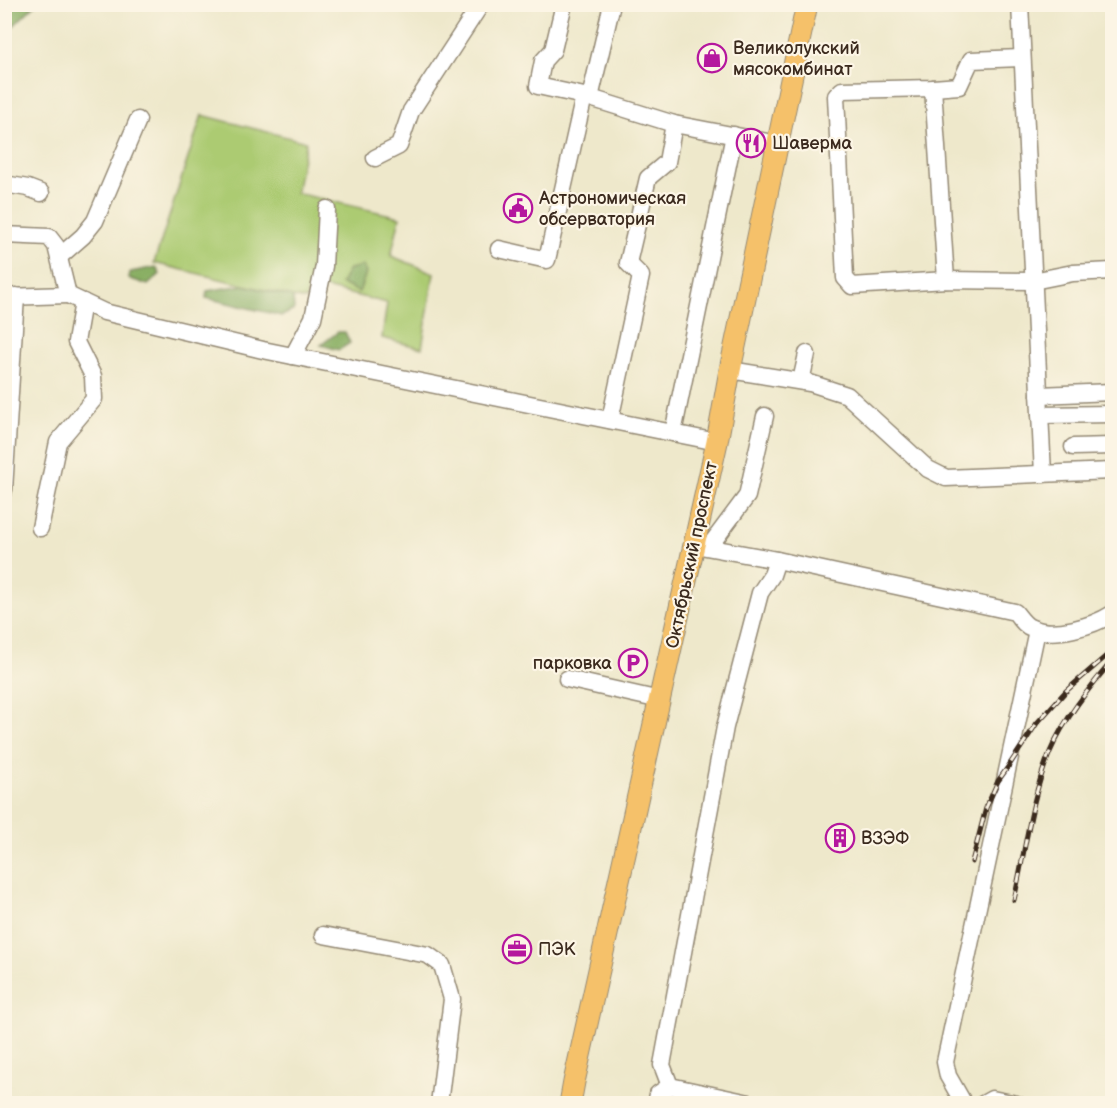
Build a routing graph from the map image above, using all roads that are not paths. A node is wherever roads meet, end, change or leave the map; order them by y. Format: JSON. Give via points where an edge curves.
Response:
{"nodes":[{"id":1,"x":481,"y":4,"type":"edge"},
{"id":2,"x":564,"y":4,"type":"edge"},
{"id":3,"x":612,"y":4,"type":"edge"},
{"id":4,"x":807,"y":4,"type":"edge"},
{"id":5,"x":1020,"y":4,"type":"edge"},
{"id":6,"x":1021,"y":58,"type":"junction"},
{"id":7,"x":933,"y":88,"type":"junction"},
{"id":8,"x":587,"y":97,"type":"junction"},
{"id":9,"x":138,"y":120,"type":"dead end"},
{"id":10,"x":674,"y":124,"type":"junction"},
{"id":11,"x":734,"y":135,"type":"junction"},
{"id":12,"x":778,"y":144,"type":"junction"},
{"id":13,"x":375,"y":158,"type":"dead end"},
{"id":14,"x":4,"y":184,"type":"edge"},
{"id":15,"x":41,"y":192,"type":"dead end"},
{"id":16,"x":327,"y":210,"type":"dead end"},
{"id":17,"x":4,"y":235,"type":"edge"},
{"id":18,"x":498,"y":249,"type":"dead end"},
{"id":19,"x":59,"y":257,"type":"junction"},
{"id":20,"x":1113,"y":271,"type":"edge"},
{"id":21,"x":946,"y":280,"type":"junction"},
{"id":22,"x":1033,"y":280,"type":"junction"},
{"id":23,"x":10,"y":296,"type":"edge"},
{"id":24,"x":75,"y":299,"type":"junction"},
{"id":25,"x":807,"y":354,"type":"dead end"},
{"id":26,"x":293,"y":356,"type":"junction"},
{"id":27,"x":730,"y":370,"type":"junction"},
{"id":28,"x":801,"y":381,"type":"junction"},
{"id":29,"x":1113,"y":392,"type":"edge"},
{"id":30,"x":1039,"y":394,"type":"junction"},
{"id":31,"x":1113,"y":414,"type":"edge"},
{"id":32,"x":1040,"y":415,"type":"junction"},
{"id":33,"x":765,"y":416,"type":"dead end"},
{"id":34,"x":610,"y":420,"type":"junction"},
{"id":35,"x":673,"y":433,"type":"junction"},
{"id":36,"x":717,"y":442,"type":"junction"},
{"id":37,"x":1109,"y":446,"type":"edge"},
{"id":38,"x":1072,"y":447,"type":"dead end"},
{"id":39,"x":1109,"y":471,"type":"edge"},
{"id":40,"x":1043,"y":474,"type":"junction"},
{"id":41,"x":4,"y":489,"type":"edge"},
{"id":42,"x":40,"y":528,"type":"dead end"},
{"id":43,"x":702,"y":546,"type":"junction"},
{"id":44,"x":777,"y":560,"type":"junction"},
{"id":45,"x":1113,"y":614,"type":"edge"},
{"id":46,"x":1037,"y":630,"type":"junction"},
{"id":47,"x":567,"y":679,"type":"dead end"},
{"id":48,"x":660,"y":700,"type":"junction"},
{"id":49,"x":323,"y":935,"type":"dead end"},
{"id":50,"x":670,"y":1086,"type":"junction"},
{"id":51,"x":439,"y":1104,"type":"edge"},
{"id":52,"x":570,"y":1104,"type":"edge"},
{"id":53,"x":656,"y":1104,"type":"edge"},
{"id":54,"x":754,"y":1104,"type":"edge"},
{"id":55,"x":964,"y":1104,"type":"edge"},
{"id":56,"x":983,"y":1104,"type":"edge"},
{"id":57,"x":1017,"y":1104,"type":"edge"}],
"edges":[{"from":1,"to":13,"type":"street","via":[[411,111],[399,146]]},
{"from":2,"to":8,"type":"street","via":[[553,50],[543,61],[538,86]]},
{"from":3,"to":8,"type":"street"},
{"from":4,"to":12,"type":"main road","name":"Октябрьский проспект"},
{"from":5,"to":6,"type":"street"},
{"from":6,"to":7,"type":"street","via":[[971,60],[959,86]]},
{"from":6,"to":22,"type":"street"},
{"from":7,"to":21,"type":"street"},
{"from":7,"to":21,"type":"street","via":[[842,90],[836,96],[845,279],[852,286]]},
{"from":8,"to":10,"type":"street"},
{"from":8,"to":18,"type":"street","via":[[546,260]]},
{"from":9,"to":19,"type":"street","via":[[95,221]]},
{"from":10,"to":11,"type":"street"},
{"from":10,"to":34,"type":"street","via":[[667,162],[648,178],[628,263],[641,276]]},
{"from":11,"to":12,"type":"street"},
{"from":11,"to":35,"type":"street"},
{"from":12,"to":27,"type":"main road","name":"Октябрьский проспект"},
{"from":14,"to":15,"type":"street"},
{"from":16,"to":26,"type":"street","via":[[324,266],[313,318]]},
{"from":17,"to":19,"type":"street","via":[[49,237]]},
{"from":19,"to":24,"type":"street"},
{"from":20,"to":22,"type":"street"},
{"from":21,"to":22,"type":"street"},
{"from":22,"to":30,"type":"street"},
{"from":23,"to":24,"type":"street"},
{"from":23,"to":41,"type":"street"},
{"from":24,"to":26,"type":"street","via":[[104,312]]},
{"from":24,"to":42,"type":"street","via":[[76,342],[93,376],[94,399],[58,442]]},
{"from":25,"to":28,"type":"street"},
{"from":26,"to":34,"type":"street"},
{"from":27,"to":28,"type":"street"},
{"from":27,"to":36,"type":"main road","name":"Октябрьский проспект"},
{"from":28,"to":40,"type":"street","via":[[847,394],[928,469],[946,478]]},
{"from":29,"to":30,"type":"street"},
{"from":30,"to":32,"type":"street"},
{"from":31,"to":32,"type":"street"},
{"from":32,"to":40,"type":"street"},
{"from":33,"to":43,"type":"street","via":[[747,496]]},
{"from":34,"to":35,"type":"street"},
{"from":35,"to":36,"type":"street"},
{"from":36,"to":43,"type":"main road","name":"Октябрьский проспект"},
{"from":37,"to":38,"type":"street"},
{"from":37,"to":39,"type":"street"},
{"from":39,"to":40,"type":"street"},
{"from":43,"to":44,"type":"street"},
{"from":43,"to":48,"type":"main road","name":"Октябрьский проспект"},
{"from":44,"to":46,"type":"street","via":[[1015,612]]},
{"from":44,"to":50,"type":"street","via":[[760,593],[725,727],[662,1065]]},
{"from":45,"to":46,"type":"street","via":[[1098,623],[1049,633]]},
{"from":46,"to":55,"type":"street","via":[[945,1062],[948,1076]]},
{"from":47,"to":48,"type":"street"},
{"from":48,"to":52,"type":"main road","name":"Октябрьский проспект"},
{"from":49,"to":51,"type":"street","via":[[428,955],[442,965],[453,999]]},
{"from":50,"to":53,"type":"street","via":[[658,1094]]},
{"from":50,"to":54,"type":"street"},
{"from":56,"to":57,"type":"street","via":[[992,1099]]}]}
